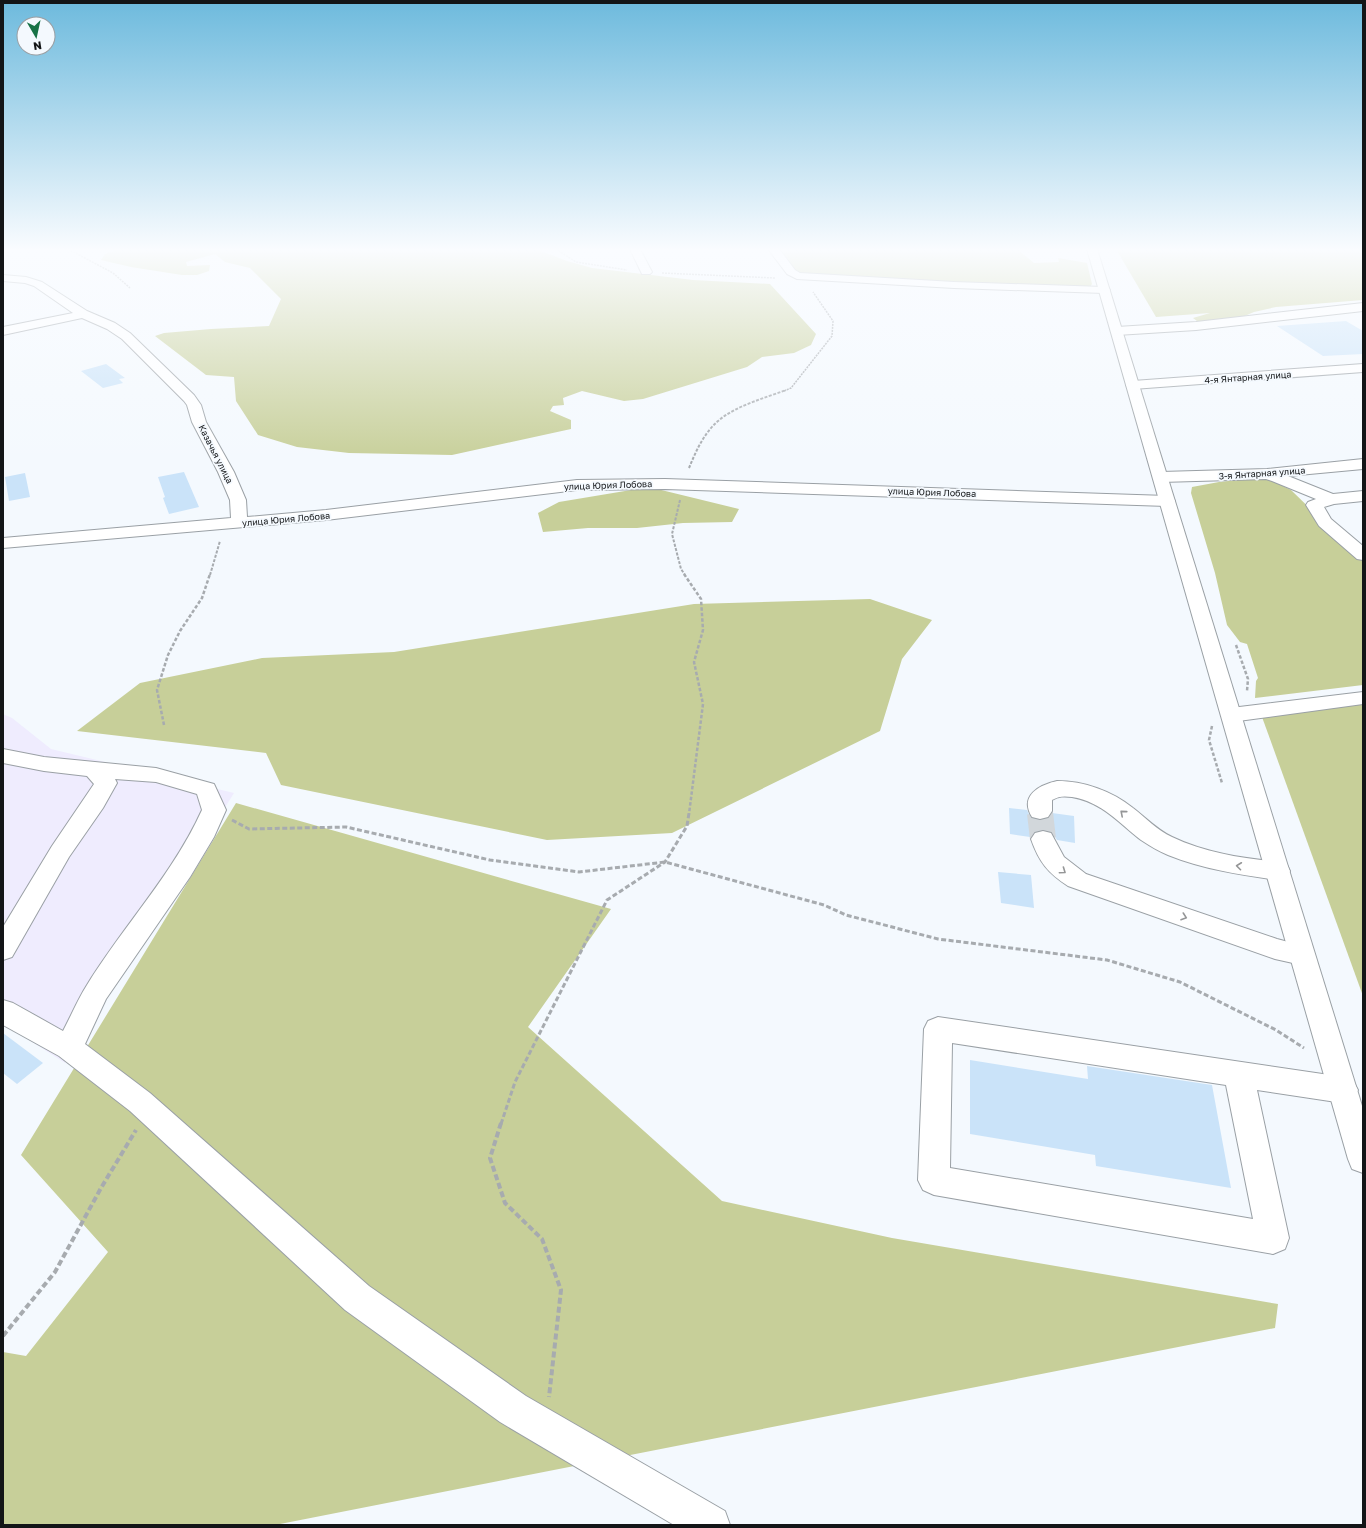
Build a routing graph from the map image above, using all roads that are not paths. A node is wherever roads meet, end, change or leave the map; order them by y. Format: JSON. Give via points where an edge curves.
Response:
{"nodes":[{"id":1,"x":53,"y":320,"type":"edge"},
{"id":2,"x":98,"y":320,"type":"edge"},
{"id":3,"x":1113,"y":320,"type":"edge"},
{"id":4,"x":1246,"y":320,"type":"edge"},
{"id":5,"x":3,"y":331,"type":"edge"},
{"id":6,"x":1116,"y":331,"type":"junction"},
{"id":7,"x":1363,"y":368,"type":"edge"},
{"id":8,"x":1133,"y":385,"type":"junction"},
{"id":9,"x":1363,"y":464,"type":"edge"},
{"id":10,"x":1267,"y":474,"type":"junction"},
{"id":11,"x":1161,"y":478,"type":"junction"},
{"id":12,"x":1363,"y":496,"type":"edge"},
{"id":13,"x":1332,"y":500,"type":"junction"},
{"id":14,"x":1167,"y":501,"type":"junction"},
{"id":15,"x":239,"y":522,"type":"junction"},
{"id":16,"x":3,"y":543,"type":"edge"},
{"id":17,"x":1363,"y":555,"type":"edge"},
{"id":18,"x":1363,"y":698,"type":"edge"},
{"id":19,"x":1222,"y":717,"type":"junction"},
{"id":20,"x":3,"y":756,"type":"edge"},
{"id":21,"x":94,"y":770,"type":"junction"},
{"id":22,"x":1040,"y":811,"type":"tunnel mouth"},
{"id":23,"x":1043,"y":839,"type":"tunnel mouth"},
{"id":24,"x":1278,"y":871,"type":"junction"},
{"id":25,"x":3,"y":950,"type":"edge"},
{"id":26,"x":1302,"y":955,"type":"junction"},
{"id":27,"x":3,"y":1011,"type":"edge"},
{"id":28,"x":69,"y":1048,"type":"junction"},
{"id":29,"x":1239,"y":1075,"type":"junction"},
{"id":30,"x":1340,"y":1080,"type":"junction"},
{"id":31,"x":1363,"y":1159,"type":"edge"},
{"id":32,"x":711,"y":1525,"type":"edge"}],
"edges":[{"from":1,"to":5,"type":"street"},
{"from":2,"to":15,"type":"street","name":"Казачья улица","via":[[126,336],[189,398],[238,500]]},
{"from":3,"to":6,"type":"street"},
{"from":4,"to":6,"type":"street"},
{"from":6,"to":8,"type":"street"},
{"from":7,"to":8,"type":"street","name":"4-я Янтарная улица"},
{"from":8,"to":11,"type":"street"},
{"from":9,"to":10,"type":"street","name":"3-я Янтарная улица"},
{"from":10,"to":11,"type":"street","name":"3-я Янтарная улица"},
{"from":10,"to":13,"type":"street"},
{"from":11,"to":14,"type":"street"},
{"from":12,"to":13,"type":"street"},
{"from":13,"to":17,"type":"street","via":[[1314,505],[1325,522]]},
{"from":14,"to":15,"type":"street","name":"улица Юрия Лобова","via":[[684,484],[577,485],[333,515]]},
{"from":14,"to":19,"type":"street"},
{"from":15,"to":16,"type":"street","name":"улица Юрия Лобова"},
{"from":18,"to":19,"type":"street"},
{"from":19,"to":24,"type":"street"},
{"from":20,"to":21,"type":"street"},
{"from":21,"to":25,"type":"street","via":[[106,783],[60,852]]},
{"from":21,"to":28,"type":"street","via":[[156,775],[206,789],[214,810],[182,871],[96,993]]},
{"from":24,"to":22,"type":"street","one_way":true,"via":[[1231,865],[1189,854],[1162,842],[1134,823],[1112,803],[1079,790],[1052,790],[1041,796]]},
{"from":23,"to":26,"type":"street","one_way":true,"via":[[1048,856],[1057,867],[1077,880],[1275,949]]},
{"from":24,"to":26,"type":"street"},
{"from":26,"to":30,"type":"street"},
{"from":27,"to":28,"type":"street"},
{"from":28,"to":32,"type":"street","via":[[146,1107],[357,1298],[512,1409]]},
{"from":29,"to":29,"type":"street","via":[[1273,1238],[934,1180],[938,1029]]},
{"from":29,"to":30,"type":"street"},
{"from":30,"to":31,"type":"street"}]}
